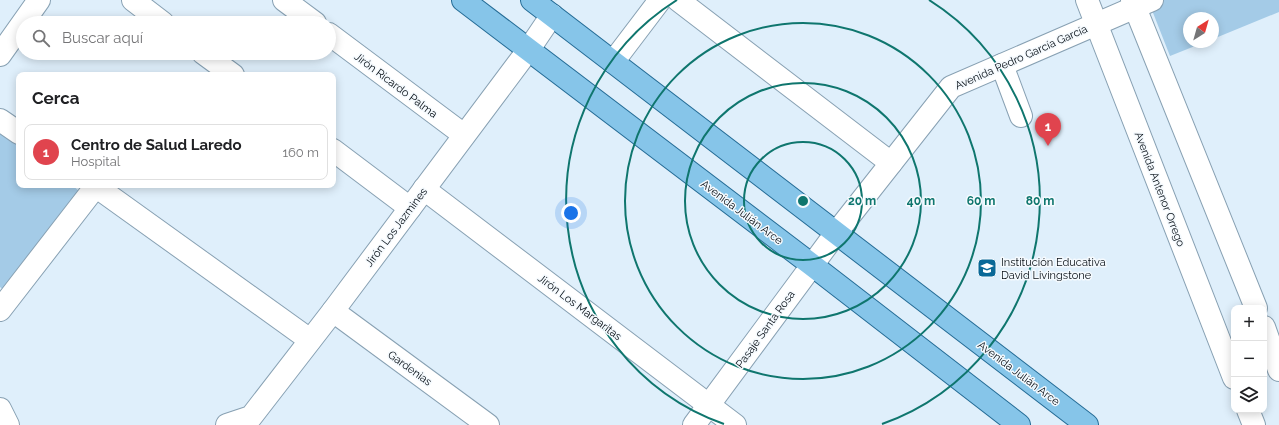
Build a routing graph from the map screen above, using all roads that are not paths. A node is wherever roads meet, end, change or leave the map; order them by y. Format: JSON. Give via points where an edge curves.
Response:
{"nodes":[{"id":1,"x":39,"y":0,"type":"edge"},
{"id":2,"x":133,"y":0,"type":"edge"},
{"id":3,"x":284,"y":0,"type":"edge"},
{"id":4,"x":463,"y":0,"type":"edge"},
{"id":5,"x":532,"y":0,"type":"edge"},
{"id":6,"x":660,"y":0,"type":"edge"},
{"id":7,"x":678,"y":0,"type":"edge"},
{"id":8,"x":1087,"y":0,"type":"edge"},
{"id":9,"x":1140,"y":2,"type":"edge"},
{"id":10,"x":552,"y":15,"type":"junction"},
{"id":11,"x":28,"y":16,"type":"edge"},
{"id":12,"x":154,"y":16,"type":"edge"},
{"id":13,"x":305,"y":16,"type":"edge"},
{"id":14,"x":1096,"y":23,"type":"junction"},
{"id":15,"x":16,"y":32,"type":"edge"},
{"id":16,"x":336,"y":39,"type":"edge"},
{"id":17,"x":529,"y":49,"type":"junction"},
{"id":18,"x":0,"y":55,"type":"edge"},
{"id":19,"x":213,"y":60,"type":"edge"},
{"id":20,"x":613,"y":62,"type":"junction"},
{"id":21,"x":1002,"y":65,"type":"junction"},
{"id":22,"x":229,"y":72,"type":"edge"},
{"id":23,"x":1021,"y":116,"type":"dead end"},
{"id":24,"x":0,"y":120,"type":"edge"},
{"id":25,"x":16,"y":131,"type":"edge"},
{"id":26,"x":464,"y":136,"type":"junction"},
{"id":27,"x":336,"y":152,"type":"edge"},
{"id":28,"x":891,"y":163,"type":"junction"},
{"id":29,"x":93,"y":188,"type":"edge"},
{"id":30,"x":98,"y":188,"type":"edge"},
{"id":31,"x":424,"y":189,"type":"junction"},
{"id":32,"x":410,"y":208,"type":"junction"},
{"id":33,"x":836,"y":233,"type":"junction"},
{"id":34,"x":812,"y":265,"type":"junction"},
{"id":35,"x":1255,"y":305,"type":"edge"},
{"id":36,"x":0,"y":310,"type":"edge"},
{"id":37,"x":333,"y":311,"type":"junction"},
{"id":38,"x":1269,"y":335,"type":"edge"},
{"id":39,"x":310,"y":340,"type":"junction"},
{"id":40,"x":1229,"y":354,"type":"edge"},
{"id":41,"x":1279,"y":370,"type":"edge"},
{"id":42,"x":1234,"y":377,"type":"edge"},
{"id":43,"x":709,"y":405,"type":"junction"},
{"id":44,"x":0,"y":409,"type":"edge"},
{"id":45,"x":1249,"y":413,"type":"edge"},
{"id":46,"x":251,"y":421,"type":"edge"},
{"id":47,"x":8,"y":425,"type":"edge"},
{"id":48,"x":227,"y":425,"type":"edge"},
{"id":49,"x":488,"y":425,"type":"edge"},
{"id":50,"x":694,"y":425,"type":"edge"},
{"id":51,"x":735,"y":425,"type":"edge"},
{"id":52,"x":1019,"y":425,"type":"edge"},
{"id":53,"x":1087,"y":425,"type":"edge"},
{"id":54,"x":1254,"y":425,"type":"edge"}],
"edges":[{"from":1,"to":11,"type":"street"},
{"from":2,"to":12,"type":"street"},
{"from":3,"to":13,"type":"street"},
{"from":4,"to":17,"type":"main road","name":"Avenida Julián Arce"},
{"from":5,"to":10,"type":"main road","name":"Avenida Julián Arce"},
{"from":6,"to":20,"type":"street"},
{"from":7,"to":28,"type":"street"},
{"from":8,"to":14,"type":"street","name":"Avenida Antenor Orrego"},
{"from":9,"to":14,"type":"street","name":"Avenida Pedro García García"},
{"from":9,"to":35,"type":"street"},
{"from":10,"to":17,"type":"street","name":"Jirón Los Jazmines"},
{"from":10,"to":20,"type":"main road","name":"Avenida Julián Arce"},
{"from":14,"to":21,"type":"street","name":"Avenida Pedro García García"},
{"from":14,"to":40,"type":"street","name":"Avenida Antenor Orrego"},
{"from":15,"to":18,"type":"street"},
{"from":16,"to":26,"type":"street","name":"Jirón Ricardo Palma"},
{"from":17,"to":26,"type":"street","name":"Jirón Los Jazmines"},
{"from":17,"to":34,"type":"main road","name":"Avenida Julián Arce"},
{"from":19,"to":22,"type":"street"},
{"from":20,"to":33,"type":"main road","name":"Avenida Julián Arce"},
{"from":21,"to":23,"type":"street"},
{"from":21,"to":28,"type":"street","name":"Avenida Pedro García García","via":[[951,87]]},
{"from":24,"to":25,"type":"street"},
{"from":26,"to":31,"type":"street","name":"Jirón Los Jazmines"},
{"from":27,"to":32,"type":"street"},
{"from":28,"to":33,"type":"street","name":"Avenida Pedro García García"},
{"from":29,"to":36,"type":"street"},
{"from":30,"to":39,"type":"street"},
{"from":31,"to":32,"type":"street","name":"Jirón Los Jazmines"},
{"from":31,"to":43,"type":"street","name":"Jirón Los Margaritas"},
{"from":32,"to":37,"type":"street","name":"Jirón Los Jazmines"},
{"from":33,"to":34,"type":"street","name":"Pasaje Santa Rosa"},
{"from":33,"to":53,"type":"main road","name":"Avenida Julián Arce"},
{"from":34,"to":43,"type":"street","name":"Pasaje Santa Rosa"},
{"from":34,"to":52,"type":"main road","name":"Avenida Julián Arce"},
{"from":37,"to":39,"type":"street","name":"Jirón Los Jazmines"},
{"from":37,"to":49,"type":"street","name":"Gardenias"},
{"from":38,"to":41,"type":"street"},
{"from":39,"to":46,"type":"street","name":"Jirón Los Jazmines"},
{"from":40,"to":42,"type":"street","name":"Avenida Antenor Orrego"},
{"from":43,"to":50,"type":"street","name":"Pasaje Santa Rosa"},
{"from":43,"to":51,"type":"street","name":"Jirón Los Margaritas"},
{"from":44,"to":47,"type":"street"},
{"from":45,"to":54,"type":"street"},
{"from":46,"to":48,"type":"street","name":"Jirón Los Jazmines"}]}
